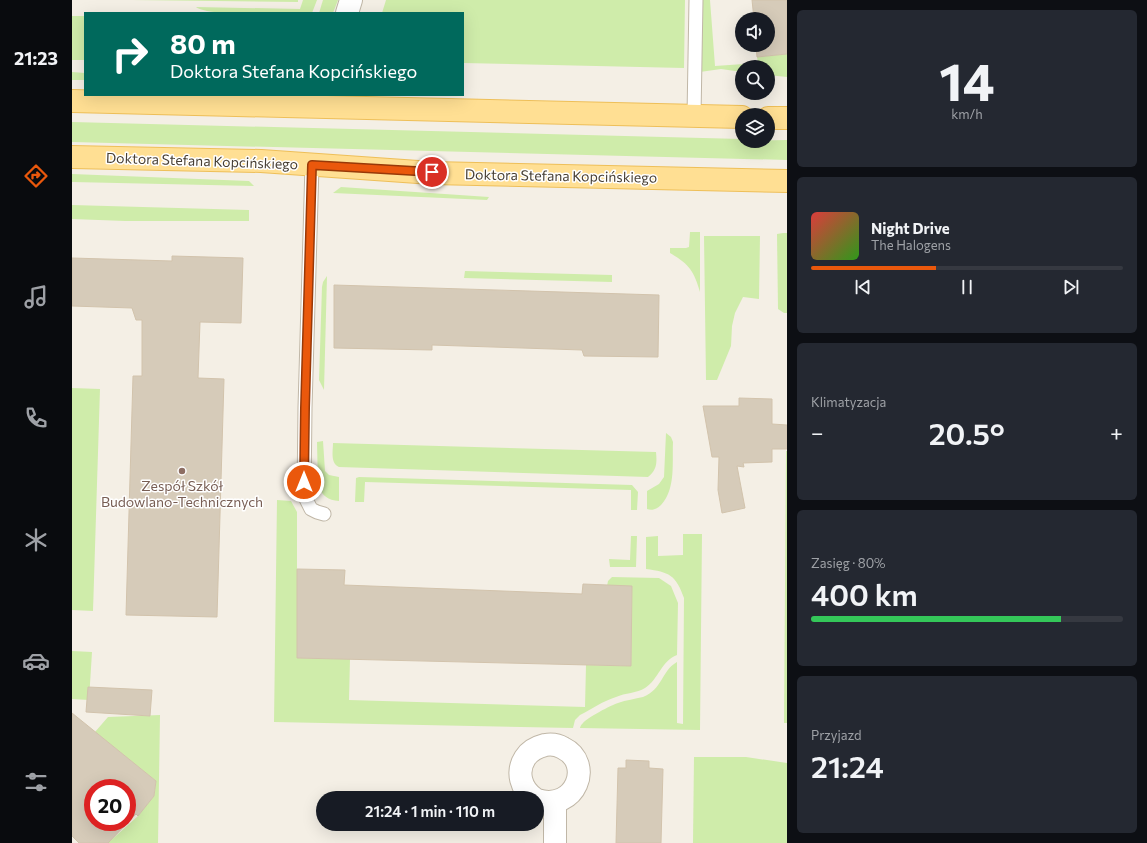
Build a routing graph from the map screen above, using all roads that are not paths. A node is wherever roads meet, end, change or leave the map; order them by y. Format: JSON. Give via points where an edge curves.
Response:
{"nodes":[{"id":1,"x":351,"y":0,"type":"edge"},
{"id":2,"x":696,"y":0,"type":"edge"},
{"id":3,"x":347,"y":12,"type":"edge"},
{"id":4,"x":72,"y":101,"type":"edge"},
{"id":5,"x":325,"y":101,"type":"edge"},
{"id":6,"x":694,"y":116,"type":"junction"},
{"id":7,"x":735,"y":117,"type":"edge"},
{"id":8,"x":775,"y":118,"type":"edge"},
{"id":9,"x":787,"y":118,"type":"edge"},
{"id":10,"x":72,"y":157,"type":"edge"},
{"id":11,"x":312,"y":165,"type":"junction"},
{"id":12,"x":787,"y":181,"type":"edge"},
{"id":13,"x":324,"y":514,"type":"dead end"},
{"id":14,"x":527,"y":791,"type":"edge"},
{"id":15,"x":546,"y":801,"type":"edge"},
{"id":16,"x":555,"y":843,"type":"edge"}],
"edges":[{"from":1,"to":3,"type":"street"},
{"from":2,"to":6,"type":"lane"},
{"from":4,"to":5,"type":"main road"},
{"from":5,"to":6,"type":"main road"},
{"from":6,"to":7,"type":"main road"},
{"from":8,"to":9,"type":"main road"},
{"from":10,"to":11,"type":"main road","name":"Doktora Stefana Kopcińskiego","via":[[261,161]]},
{"from":11,"to":12,"type":"main road","name":"Doktora Stefana Kopcińskiego","via":[[432,172]]},
{"from":11,"to":13,"type":"lane","via":[[304,495],[311,509]]},
{"from":14,"to":15,"type":"street","via":[[520,777],[524,758],[539,746],[549,744],[567,750],[577,766],[579,775],[576,784],[572,793],[564,799]]},
{"from":15,"to":16,"type":"street"}]}
